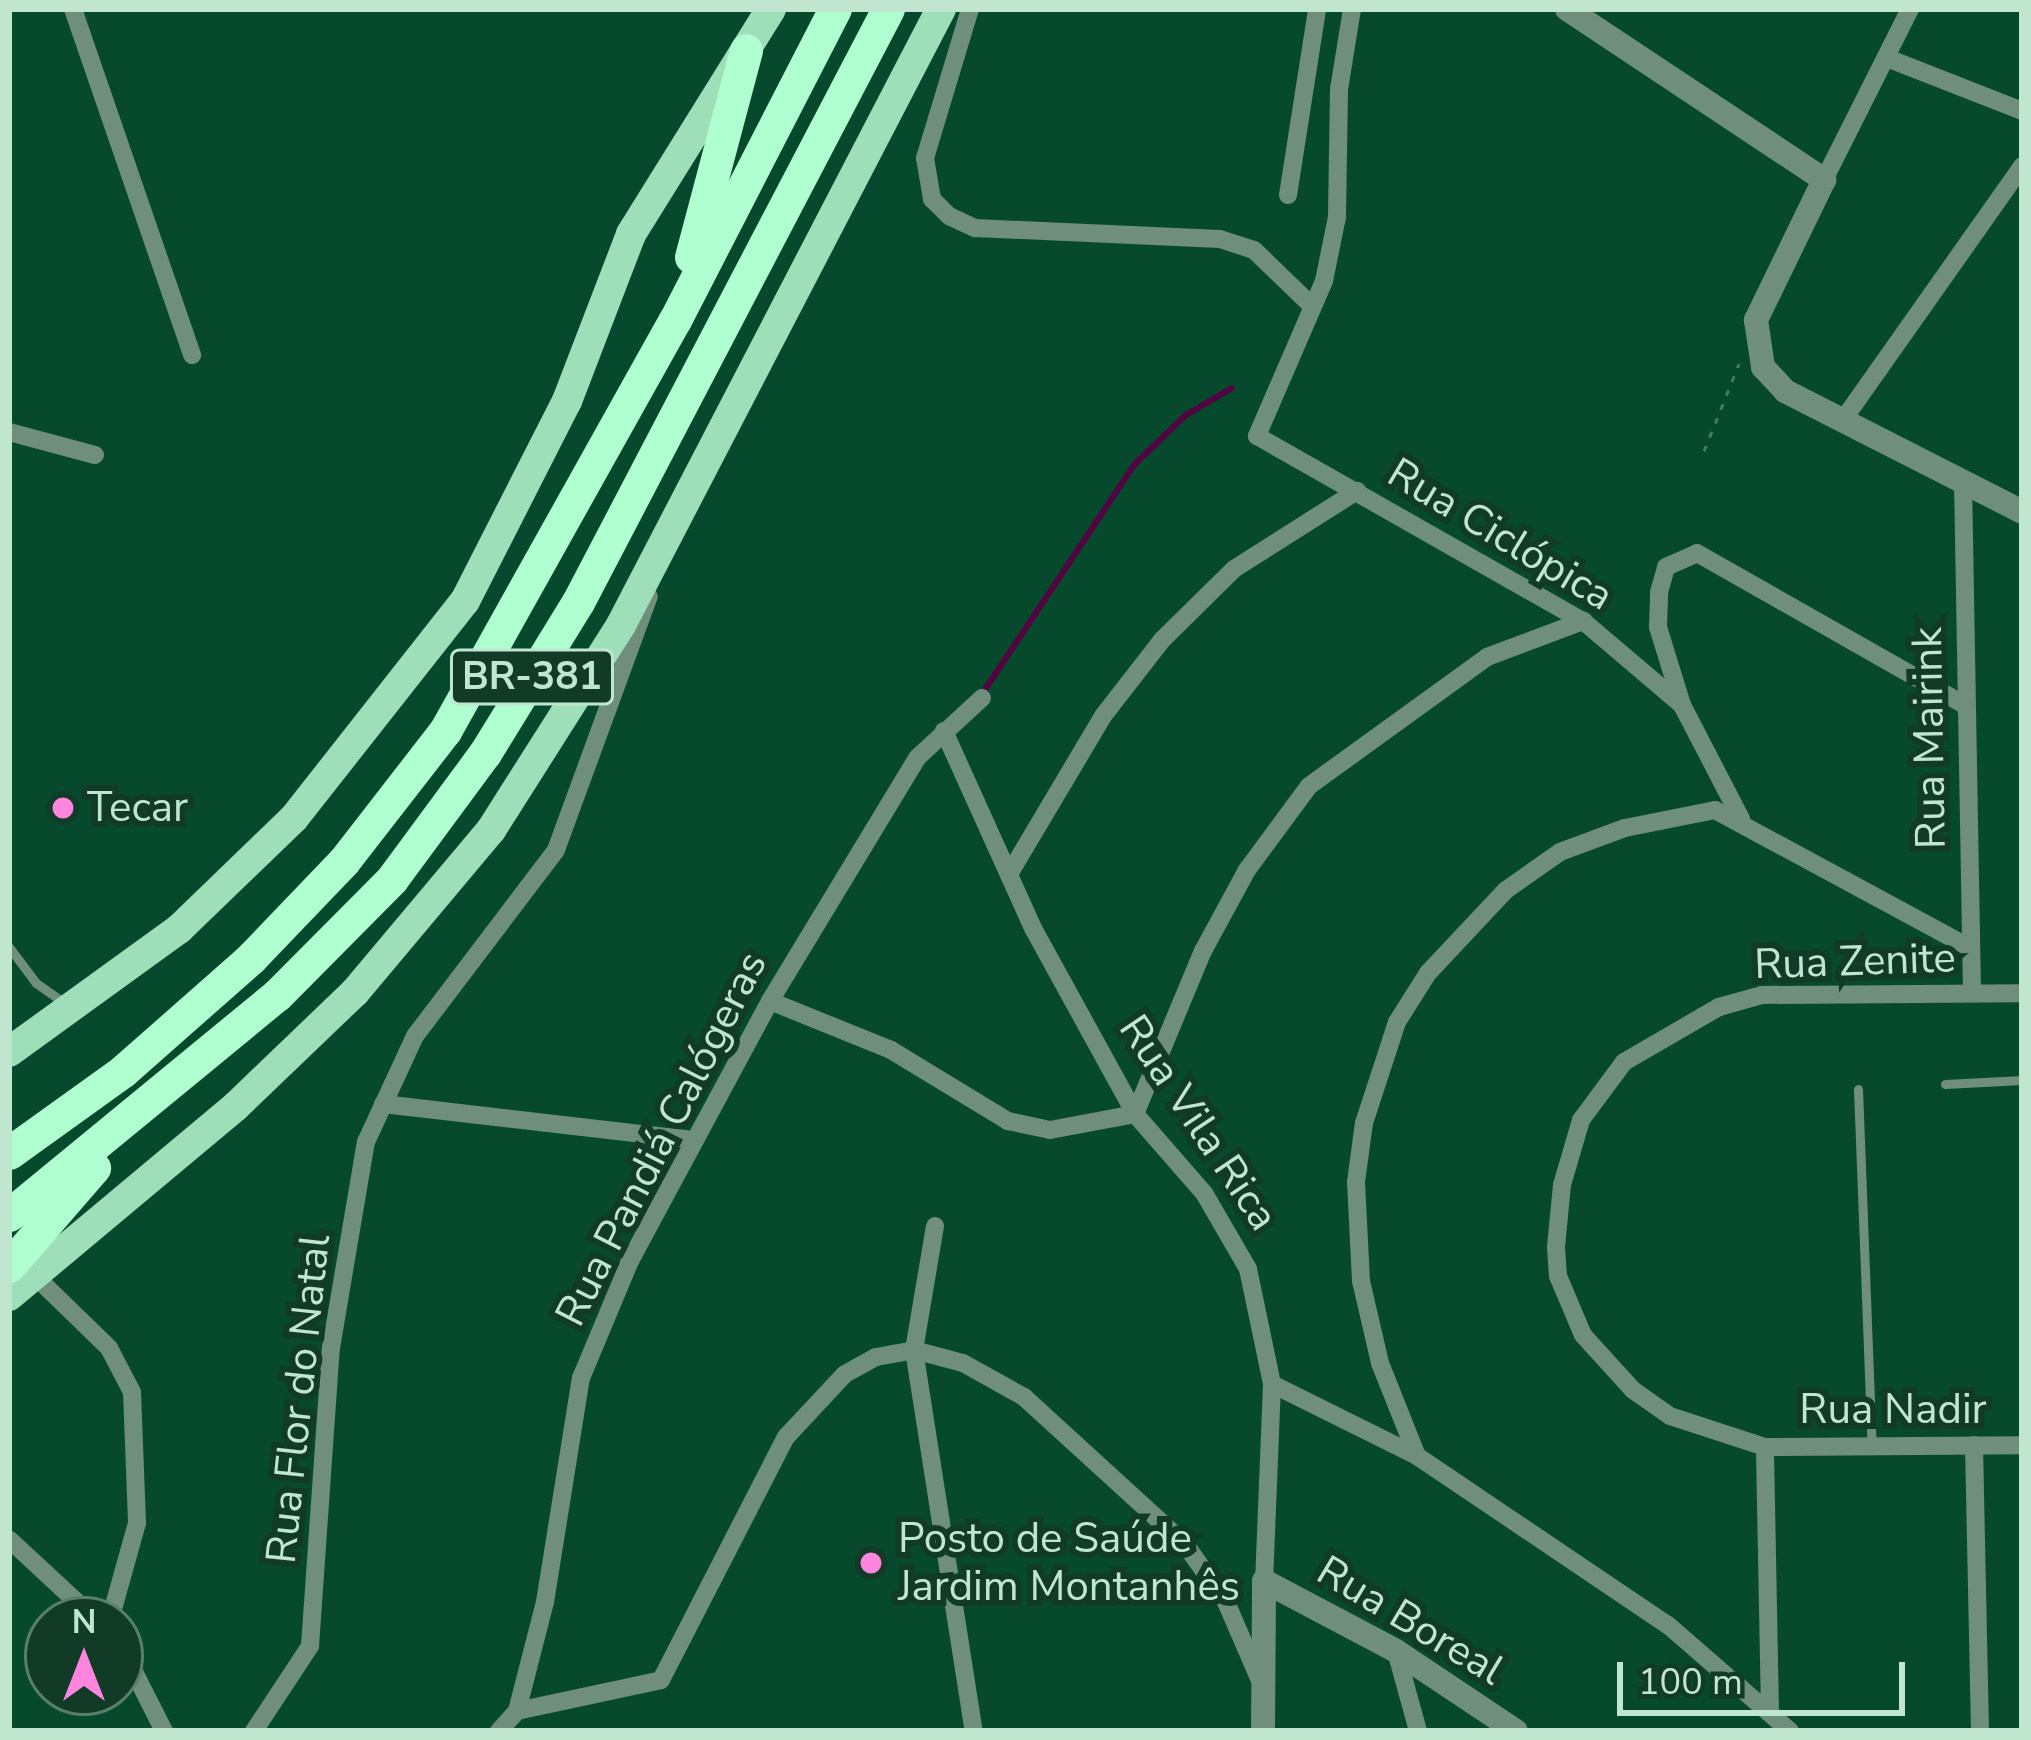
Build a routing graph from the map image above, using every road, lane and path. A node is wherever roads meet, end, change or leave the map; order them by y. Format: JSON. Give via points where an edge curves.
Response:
{"nodes":[{"id":1,"x":74,"y":9,"type":"edge"},
{"id":2,"x":771,"y":9,"type":"edge"},
{"id":3,"x":835,"y":9,"type":"edge"},
{"id":4,"x":888,"y":9,"type":"edge"},
{"id":5,"x":940,"y":9,"type":"edge"},
{"id":6,"x":970,"y":9,"type":"edge"},
{"id":7,"x":1317,"y":9,"type":"edge"},
{"id":8,"x":1352,"y":9,"type":"edge"},
{"id":9,"x":1567,"y":9,"type":"edge"},
{"id":10,"x":1910,"y":9,"type":"edge"},
{"id":11,"x":746,"y":50,"type":"junction"},
{"id":12,"x":1887,"y":58,"type":"junction"},
{"id":13,"x":2022,"y":111,"type":"edge"},
{"id":14,"x":2022,"y":166,"type":"edge"},
{"id":15,"x":1824,"y":180,"type":"junction"},
{"id":16,"x":1288,"y":195,"type":"dead end"},
{"id":17,"x":1312,"y":305,"type":"junction"},
{"id":18,"x":675,"y":320,"type":"junction"},
{"id":19,"x":192,"y":355,"type":"dead end"},
{"id":20,"x":1739,"y":364,"type":"dead end"},
{"id":21,"x":1843,"y":420,"type":"junction"},
{"id":22,"x":9,"y":432,"type":"edge"},
{"id":23,"x":1704,"y":452,"type":"dead end"},
{"id":24,"x":95,"y":455,"type":"dead end"},
{"id":25,"x":1963,"y":482,"type":"junction"},
{"id":26,"x":1357,"y":491,"type":"junction"},
{"id":27,"x":2022,"y":512,"type":"edge"},
{"id":28,"x":656,"y":556,"type":"junction"},
{"id":29,"x":1582,"y":621,"type":"junction"},
{"id":30,"x":982,"y":698,"type":"dead end"},
{"id":31,"x":1682,"y":704,"type":"junction"},
{"id":32,"x":1965,"y":706,"type":"junction"},
{"id":33,"x":944,"y":731,"type":"junction"},
{"id":34,"x":1741,"y":819,"type":"junction"},
{"id":35,"x":1011,"y":871,"type":"junction"},
{"id":36,"x":9,"y":947,"type":"edge"},
{"id":37,"x":1970,"y":948,"type":"junction"},
{"id":38,"x":1972,"y":993,"type":"junction"},
{"id":39,"x":2022,"y":993,"type":"edge"},
{"id":40,"x":770,"y":1001,"type":"junction"},
{"id":41,"x":70,"y":1007,"type":"junction"},
{"id":42,"x":9,"y":1052,"type":"edge"},
{"id":43,"x":2022,"y":1080,"type":"edge"},
{"id":44,"x":1945,"y":1084,"type":"dead end"},
{"id":45,"x":1858,"y":1089,"type":"dead end"},
{"id":46,"x":383,"y":1105,"type":"junction"},
{"id":47,"x":1136,"y":1114,"type":"junction"},
{"id":48,"x":138,"y":1116,"type":"junction"},
{"id":49,"x":695,"y":1140,"type":"junction"},
{"id":50,"x":9,"y":1153,"type":"edge"},
{"id":51,"x":9,"y":1215,"type":"edge"},
{"id":52,"x":935,"y":1226,"type":"dead end"},
{"id":53,"x":22,"y":1271,"type":"edge"},
{"id":54,"x":9,"y":1296,"type":"edge"},
{"id":55,"x":914,"y":1350,"type":"junction"},
{"id":56,"x":1272,"y":1384,"type":"junction"},
{"id":57,"x":1975,"y":1445,"type":"junction"},
{"id":58,"x":2022,"y":1445,"type":"edge"},
{"id":59,"x":1872,"y":1446,"type":"junction"},
{"id":60,"x":1765,"y":1447,"type":"junction"},
{"id":61,"x":1417,"y":1456,"type":"junction"},
{"id":62,"x":10,"y":1540,"type":"edge"},
{"id":63,"x":1264,"y":1581,"type":"junction"},
{"id":64,"x":70,"y":1596,"type":"edge"},
{"id":65,"x":117,"y":1596,"type":"edge"},
{"id":66,"x":1396,"y":1651,"type":"junction"},
{"id":67,"x":1263,"y":1688,"type":"junction"},
{"id":68,"x":144,"y":1691,"type":"edge"},
{"id":69,"x":517,"y":1712,"type":"junction"},
{"id":70,"x":1770,"y":1712,"type":"junction"},
{"id":71,"x":164,"y":1731,"type":"edge"},
{"id":72,"x":254,"y":1731,"type":"edge"},
{"id":73,"x":500,"y":1731,"type":"edge"},
{"id":74,"x":974,"y":1731,"type":"edge"},
{"id":75,"x":1263,"y":1731,"type":"edge"},
{"id":76,"x":1418,"y":1731,"type":"edge"},
{"id":77,"x":1516,"y":1731,"type":"edge"},
{"id":78,"x":1790,"y":1731,"type":"edge"},
{"id":79,"x":1980,"y":1731,"type":"edge"}],
"edges":[{"from":1,"to":19,"type":"street"},
{"from":2,"to":11,"type":"main road"},
{"from":3,"to":18,"type":"highway","number":"BR-381"},
{"from":4,"to":48,"type":"highway","number":"BR-381","via":[[578,602],[485,753],[392,879],[336,938]]},
{"from":5,"to":28,"type":"main road"},
{"from":6,"to":17,"type":"street","via":[[925,158],[932,199],[949,216],[975,228],[1220,239],[1254,250]]},
{"from":7,"to":16,"type":"street"},
{"from":8,"to":17,"type":"street","via":[[1339,88],[1337,217]]},
{"from":9,"to":15,"type":"street"},
{"from":10,"to":12,"type":"street"},
{"from":11,"to":18,"type":"highway"},
{"from":11,"to":41,"type":"main road","via":[[631,234],[567,401],[465,602],[294,818],[179,928]]},
{"from":12,"to":13,"type":"street"},
{"from":12,"to":15,"type":"street"},
{"from":14,"to":21,"type":"street"},
{"from":15,"to":21,"type":"street","via":[[1756,320],[1763,367],[1785,391]]},
{"from":17,"to":26,"type":"street","name":"Rua Ciclópica","via":[[1258,436]]},
{"from":18,"to":50,"type":"highway","number":"BR-381","via":[[445,731],[344,861],[251,958],[123,1071]]},
{"from":20,"to":23,"type":"path"},
{"from":21,"to":25,"type":"street"},
{"from":22,"to":24,"type":"street"},
{"from":25,"to":27,"type":"street"},
{"from":25,"to":32,"type":"street","name":"Rua Mairink"},
{"from":26,"to":29,"type":"street","name":"Rua Ciclópica"},
{"from":26,"to":35,"type":"street","via":[[1234,569],[1162,640],[1102,716]]},
{"from":28,"to":46,"type":"street","name":"Rua Flor do Natal","via":[[649,602],[556,850],[415,1036]]},
{"from":28,"to":53,"type":"main road","via":[[537,765],[439,896],[235,1107]]},
{"from":29,"to":31,"type":"street","name":"Rua Ciclópica"},
{"from":29,"to":47,"type":"street","via":[[1486,657],[1309,786],[1247,870],[1203,951]]},
{"from":30,"to":33,"type":"street","name":"Rua Pandiá Calógeras"},
{"from":31,"to":32,"type":"street","via":[[1658,627],[1662,580],[1681,555],[1714,560]]},
{"from":31,"to":34,"type":"street","name":"Rua Ciclópica"},
{"from":32,"to":37,"type":"street","name":"Rua Mairink"},
{"from":33,"to":35,"type":"street","name":"Rua Vila Rica"},
{"from":33,"to":40,"type":"street","name":"Rua Pandiá Calógeras","via":[[918,757]]},
{"from":34,"to":37,"type":"street"},
{"from":34,"to":61,"type":"street","via":[[1715,810],[1670,816],[1560,852],[1506,890],[1428,973],[1397,1022],[1375,1071],[1356,1182],[1361,1281],[1380,1363]]},
{"from":35,"to":47,"type":"street","name":"Rua Vila Rica","via":[[1034,930]]},
{"from":36,"to":41,"type":"lane","via":[[36,983]]},
{"from":37,"to":38,"type":"street","name":"Rua Mairink"},
{"from":38,"to":39,"type":"street","name":"Rua Zenite"},
{"from":38,"to":60,"type":"street","name":"Rua Zenite","via":[[1762,995],[1719,1007],[1624,1062],[1581,1120],[1562,1185],[1556,1247],[1558,1276],[1583,1335],[1670,1416]]},
{"from":40,"to":47,"type":"street","via":[[891,1050],[1008,1121],[1050,1130]]},
{"from":40,"to":49,"type":"street","name":"Rua Pandiá Calógeras"},
{"from":41,"to":42,"type":"main road"},
{"from":43,"to":44,"type":"lane"},
{"from":45,"to":59,"type":"lane"},
{"from":46,"to":49,"type":"street"},
{"from":46,"to":72,"type":"street","name":"Rua Flor do Natal","via":[[366,1142],[331,1348],[310,1646]]},
{"from":47,"to":56,"type":"street","name":"Rua Vila Rica","via":[[1204,1193],[1248,1269]]},
{"from":48,"to":51,"type":"highway","number":"BR-381"},
{"from":48,"to":53,"type":"highway"},
{"from":49,"to":69,"type":"street","name":"Rua Pandiá Calógeras","via":[[630,1261],[581,1378],[545,1602]]},
{"from":52,"to":55,"type":"street"},
{"from":53,"to":54,"type":"main road"},
{"from":53,"to":65,"type":"street","via":[[109,1348],[132,1391],[137,1523]]},
{"from":55,"to":67,"type":"street","via":[[963,1363],[1024,1397],[1185,1544],[1226,1602]]},
{"from":55,"to":69,"type":"street","via":[[845,1374],[786,1437],[661,1680]]},
{"from":55,"to":74,"type":"street"},
{"from":56,"to":61,"type":"street"},
{"from":56,"to":63,"type":"street","name":"Rua Vila Rica"},
{"from":57,"to":58,"type":"street","name":"Rua Nadir"},
{"from":57,"to":59,"type":"street","name":"Rua Nadir"},
{"from":57,"to":79,"type":"street"},
{"from":59,"to":60,"type":"street","name":"Rua Nadir"},
{"from":60,"to":70,"type":"street"},
{"from":61,"to":70,"type":"street","via":[[1668,1625]]},
{"from":62,"to":64,"type":"street"},
{"from":63,"to":66,"type":"street","name":"Rua Boreal"},
{"from":63,"to":67,"type":"street","name":"Rua Vila Rica"},
{"from":66,"to":76,"type":"street"},
{"from":66,"to":77,"type":"street","name":"Rua Boreal"},
{"from":67,"to":75,"type":"street","name":"Rua Vila Rica"},
{"from":68,"to":71,"type":"street"},
{"from":69,"to":73,"type":"street","name":"Rua Pandiá Calógeras"},
{"from":70,"to":78,"type":"street"}]}
